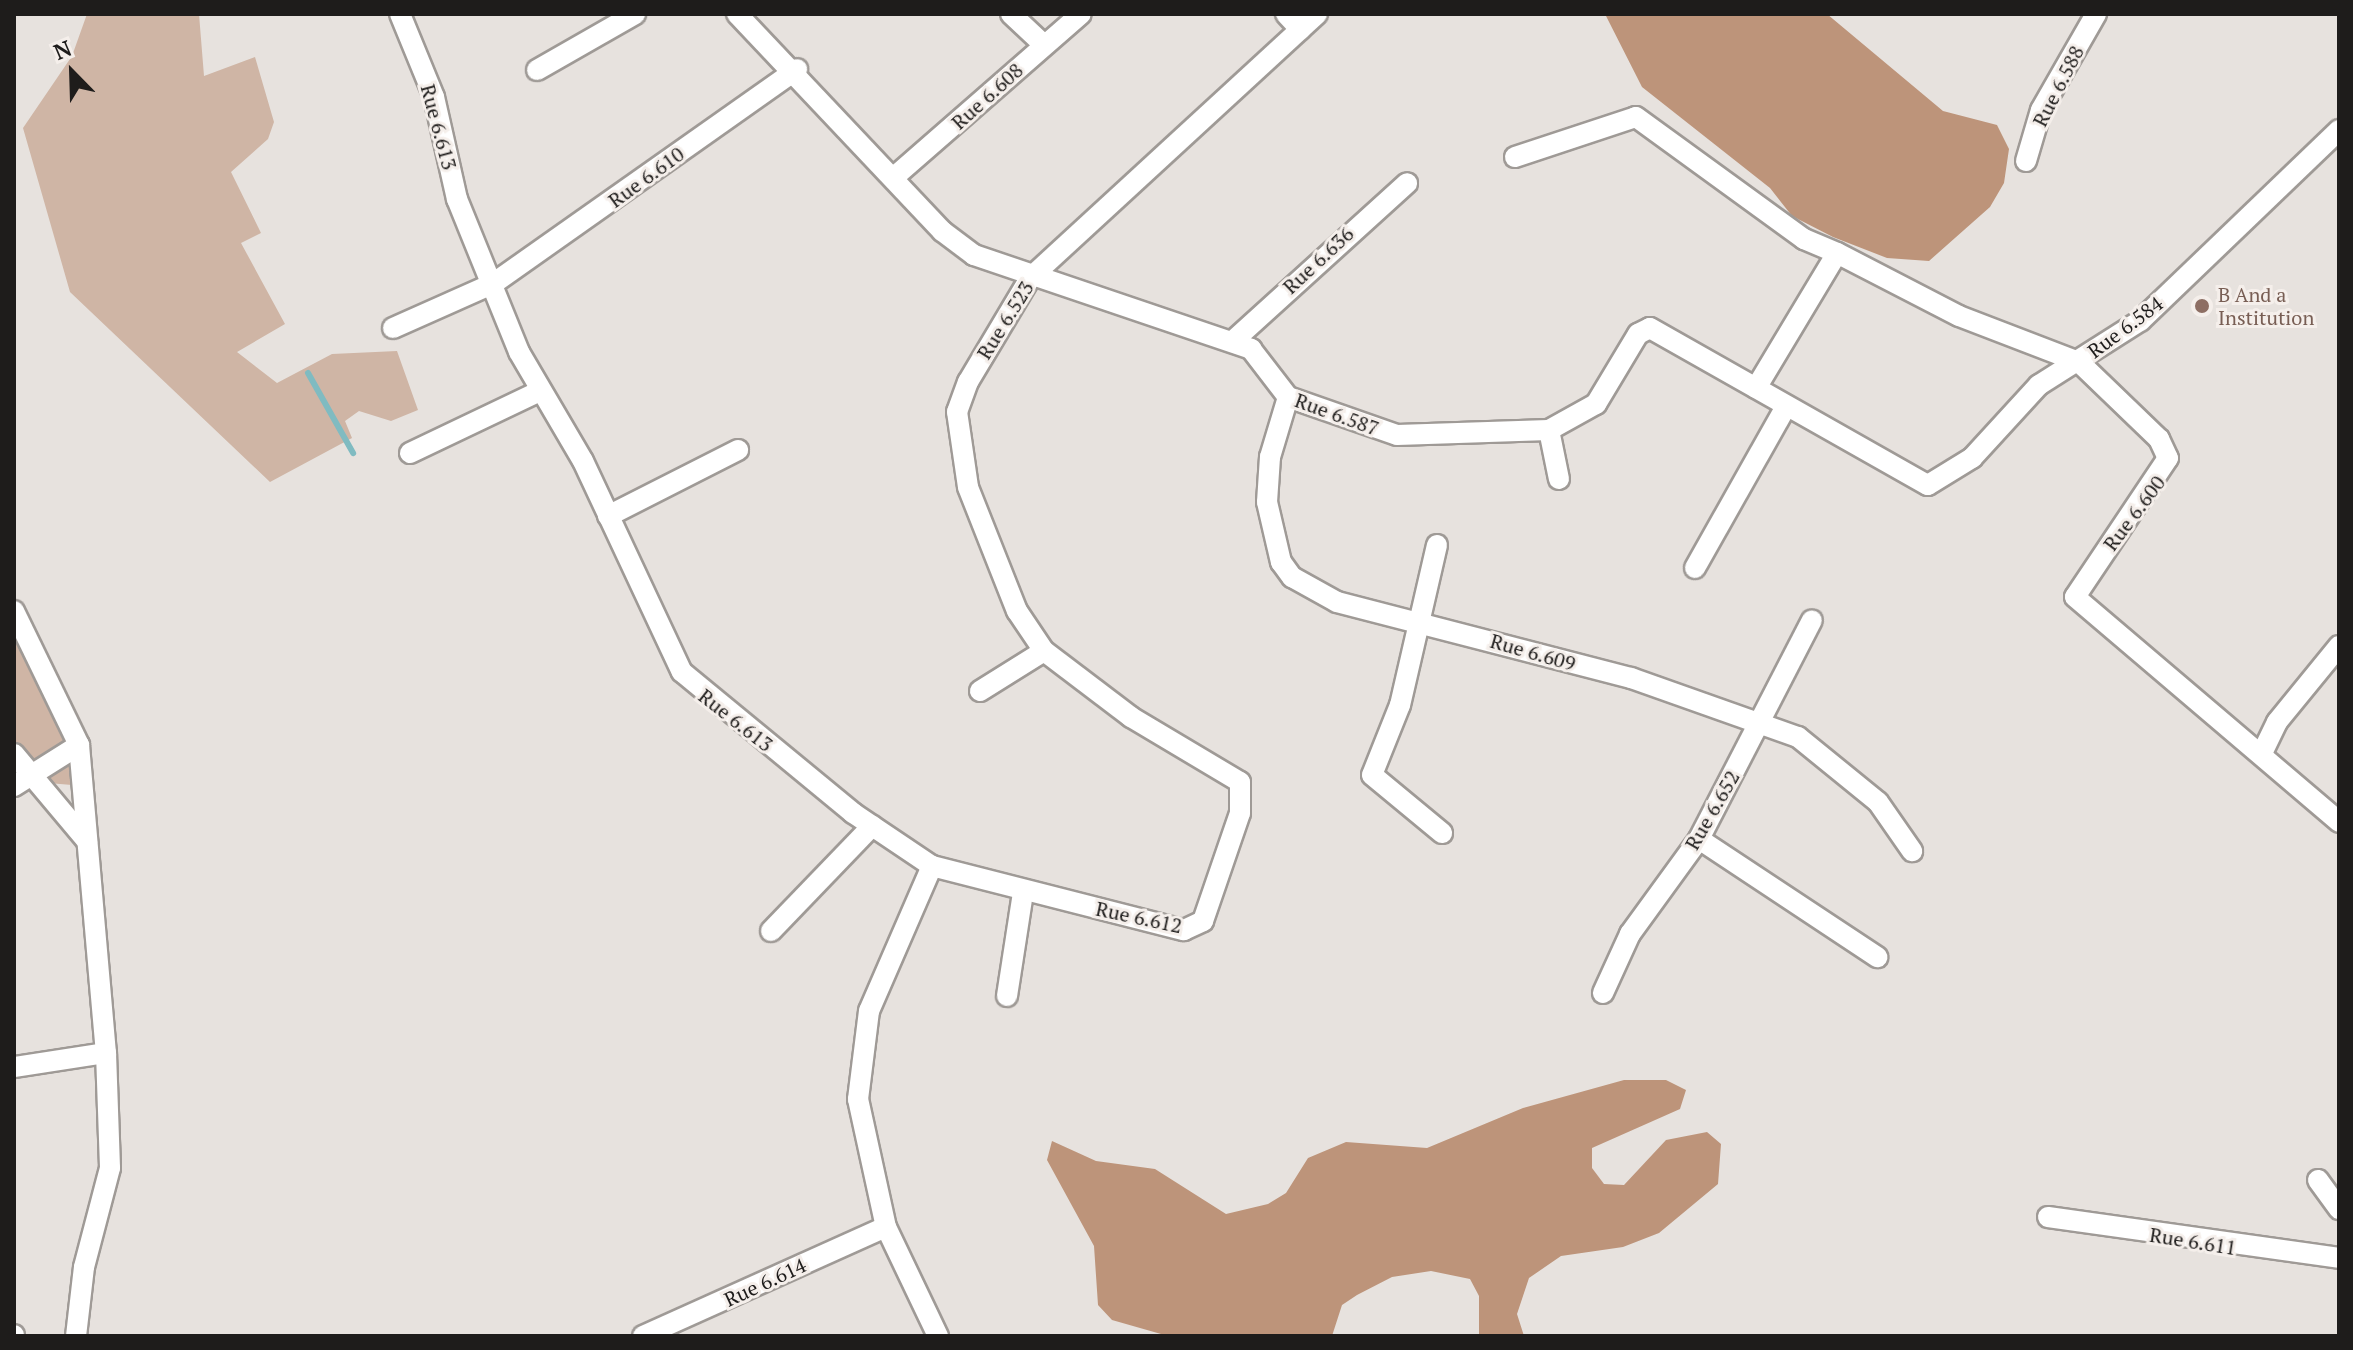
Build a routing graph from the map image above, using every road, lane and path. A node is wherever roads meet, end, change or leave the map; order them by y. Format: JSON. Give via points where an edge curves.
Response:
{"nodes":[{"id":1,"x":400,"y":14,"type":"edge"},
{"id":2,"x":635,"y":14,"type":"edge"},
{"id":3,"x":737,"y":14,"type":"edge"},
{"id":4,"x":1011,"y":14,"type":"edge"},
{"id":5,"x":1081,"y":14,"type":"edge"},
{"id":6,"x":1317,"y":14,"type":"edge"},
{"id":7,"x":2096,"y":14,"type":"edge"},
{"id":8,"x":1293,"y":21,"type":"edge"},
{"id":9,"x":1044,"y":45,"type":"junction"},
{"id":10,"x":797,"y":69,"type":"junction"},
{"id":11,"x":537,"y":70,"type":"dead end"},
{"id":12,"x":2339,"y":130,"type":"edge"},
{"id":13,"x":1515,"y":157,"type":"dead end"},
{"id":14,"x":2026,"y":161,"type":"dead end"},
{"id":15,"x":893,"y":178,"type":"junction"},
{"id":16,"x":1407,"y":183,"type":"dead end"},
{"id":17,"x":1837,"y":253,"type":"junction"},
{"id":18,"x":1030,"y":278,"type":"junction"},
{"id":19,"x":494,"y":283,"type":"junction"},
{"id":20,"x":393,"y":328,"type":"dead end"},
{"id":21,"x":1233,"y":341,"type":"junction"},
{"id":22,"x":2079,"y":362,"type":"junction"},
{"id":23,"x":1756,"y":388,"type":"junction"},
{"id":24,"x":540,"y":391,"type":"junction"},
{"id":25,"x":1288,"y":397,"type":"junction"},
{"id":26,"x":1785,"y":408,"type":"junction"},
{"id":27,"x":1549,"y":430,"type":"junction"},
{"id":28,"x":738,"y":450,"type":"dead end"},
{"id":29,"x":410,"y":453,"type":"dead end"},
{"id":30,"x":1559,"y":479,"type":"dead end"},
{"id":31,"x":1940,"y":483,"type":"joint"},
{"id":32,"x":608,"y":516,"type":"junction"},
{"id":33,"x":1437,"y":545,"type":"dead end"},
{"id":34,"x":1695,"y":568,"type":"dead end"},
{"id":35,"x":14,"y":611,"type":"edge"},
{"id":36,"x":1812,"y":620,"type":"dead end"},
{"id":37,"x":1419,"y":623,"type":"junction"},
{"id":38,"x":2339,"y":646,"type":"edge"},
{"id":39,"x":1044,"y":651,"type":"junction"},
{"id":40,"x":980,"y":691,"type":"dead end"},
{"id":41,"x":1757,"y":724,"type":"junction"},
{"id":42,"x":79,"y":745,"type":"junction"},
{"id":43,"x":2263,"y":751,"type":"junction"},
{"id":44,"x":14,"y":754,"type":"edge"},
{"id":45,"x":21,"y":781,"type":"edge"},
{"id":46,"x":1240,"y":782,"type":"joint"},
{"id":47,"x":2339,"y":822,"type":"edge"},
{"id":48,"x":872,"y":826,"type":"junction"},
{"id":49,"x":1442,"y":833,"type":"dead end"},
{"id":50,"x":1699,"y":839,"type":"junction"},
{"id":51,"x":87,"y":841,"type":"junction"},
{"id":52,"x":1912,"y":851,"type":"dead end"},
{"id":53,"x":932,"y":866,"type":"junction"},
{"id":54,"x":1023,"y":893,"type":"junction"},
{"id":55,"x":771,"y":931,"type":"dead end"},
{"id":56,"x":1877,"y":957,"type":"dead end"},
{"id":57,"x":1603,"y":993,"type":"dead end"},
{"id":58,"x":1007,"y":996,"type":"dead end"},
{"id":59,"x":106,"y":1053,"type":"junction"},
{"id":60,"x":14,"y":1067,"type":"edge"},
{"id":61,"x":2318,"y":1180,"type":"dead end"},
{"id":62,"x":2339,"y":1209,"type":"edge"},
{"id":63,"x":2048,"y":1217,"type":"dead end"},
{"id":64,"x":886,"y":1227,"type":"junction"},
{"id":65,"x":2339,"y":1258,"type":"edge"},
{"id":66,"x":76,"y":1336,"type":"edge"},
{"id":67,"x":643,"y":1336,"type":"edge"},
{"id":68,"x":938,"y":1336,"type":"edge"}],
"edges":[{"from":1,"to":19,"type":"street","name":"Rue 6.613","via":[[434,97],[457,199]]},
{"from":2,"to":11,"type":"street"},
{"from":3,"to":10,"type":"street","name":"Rue 6.587"},
{"from":4,"to":9,"type":"street"},
{"from":5,"to":9,"type":"street","name":"Rue 6.608"},
{"from":6,"to":8,"type":"street","name":"Rue 6.523"},
{"from":7,"to":14,"type":"street","name":"Rue 6.588","via":[[2041,110]]},
{"from":8,"to":18,"type":"street","name":"Rue 6.523"},
{"from":9,"to":15,"type":"street","name":"Rue 6.608"},
{"from":10,"to":15,"type":"street","name":"Rue 6.587"},
{"from":10,"to":19,"type":"street","name":"Rue 6.610"},
{"from":12,"to":22,"type":"street","name":"Rue 6.584","via":[[2140,321]]},
{"from":13,"to":17,"type":"street","via":[[1636,117],[1804,239]]},
{"from":15,"to":18,"type":"street","name":"Rue 6.587","via":[[974,255]]},
{"from":16,"to":21,"type":"street","name":"Rue 6.636"},
{"from":17,"to":22,"type":"street","via":[[1959,316]]},
{"from":17,"to":23,"type":"street"},
{"from":18,"to":21,"type":"street","name":"Rue 6.587"},
{"from":18,"to":39,"type":"street","name":"Rue 6.523","via":[[981,355],[957,412],[968,487],[1017,611]]},
{"from":19,"to":20,"type":"street","name":"Rue 6.610"},
{"from":19,"to":24,"type":"street","name":"Rue 6.613"},
{"from":21,"to":25,"type":"street","name":"Rue 6.587","via":[[1273,369]]},
{"from":22,"to":31,"type":"street","name":"Rue 6.584","via":[[2039,385]]},
{"from":22,"to":43,"type":"street","name":"Rue 6.600","via":[[2159,439],[2168,458],[2075,597]]},
{"from":23,"to":26,"type":"street","name":"Rue 6.587"},
{"from":23,"to":27,"type":"street","name":"Rue 6.587","via":[[1643,329],[1596,404]]},
{"from":24,"to":29,"type":"street"},
{"from":24,"to":32,"type":"street","name":"Rue 6.613"},
{"from":25,"to":27,"type":"street","name":"Rue 6.587","via":[[1397,435]]},
{"from":25,"to":37,"type":"street","name":"Rue 6.609","via":[[1270,457],[1267,502],[1281,562],[1292,577],[1337,602]]},
{"from":26,"to":31,"type":"street","name":"Rue 6.587","via":[[1894,471]]},
{"from":26,"to":34,"type":"street"},
{"from":27,"to":30,"type":"street"},
{"from":28,"to":32,"type":"street"},
{"from":32,"to":48,"type":"street","name":"Rue 6.613","via":[[642,601],[690,682]]},
{"from":33,"to":37,"type":"street"},
{"from":35,"to":42,"type":"street"},
{"from":36,"to":41,"type":"street","name":"Rue 6.652"},
{"from":37,"to":41,"type":"street","name":"Rue 6.609","via":[[1631,678]]},
{"from":37,"to":49,"type":"street","via":[[1400,705],[1372,775]]},
{"from":38,"to":43,"type":"street"},
{"from":39,"to":40,"type":"street"},
{"from":39,"to":46,"type":"street","name":"Rue 6.523","via":[[1131,717]]},
{"from":41,"to":50,"type":"street","name":"Rue 6.652"},
{"from":41,"to":52,"type":"street","name":"Rue 6.609","via":[[1837,762],[1878,802]]},
{"from":42,"to":45,"type":"street"},
{"from":42,"to":51,"type":"street"},
{"from":43,"to":47,"type":"street"},
{"from":44,"to":45,"type":"street"},
{"from":45,"to":51,"type":"street"},
{"from":46,"to":54,"type":"street","name":"Rue 6.612","via":[[1245,792],[1225,861],[1203,921],[1193,928]]},
{"from":48,"to":53,"type":"street","name":"Rue 6.613"},
{"from":48,"to":55,"type":"street"},
{"from":50,"to":56,"type":"street"},
{"from":50,"to":57,"type":"street","name":"Rue 6.652","via":[[1630,934]]},
{"from":51,"to":59,"type":"street"},
{"from":53,"to":54,"type":"street","name":"Rue 6.612"},
{"from":53,"to":64,"type":"street","via":[[869,1011],[861,1047],[858,1099]]},
{"from":54,"to":58,"type":"street"},
{"from":59,"to":60,"type":"street"},
{"from":59,"to":66,"type":"street","via":[[110,1168],[84,1267]]},
{"from":61,"to":62,"type":"street"},
{"from":63,"to":65,"type":"street","name":"Rue 6.611"},
{"from":64,"to":67,"type":"street","name":"Rue 6.614"},
{"from":64,"to":68,"type":"street"}]}
